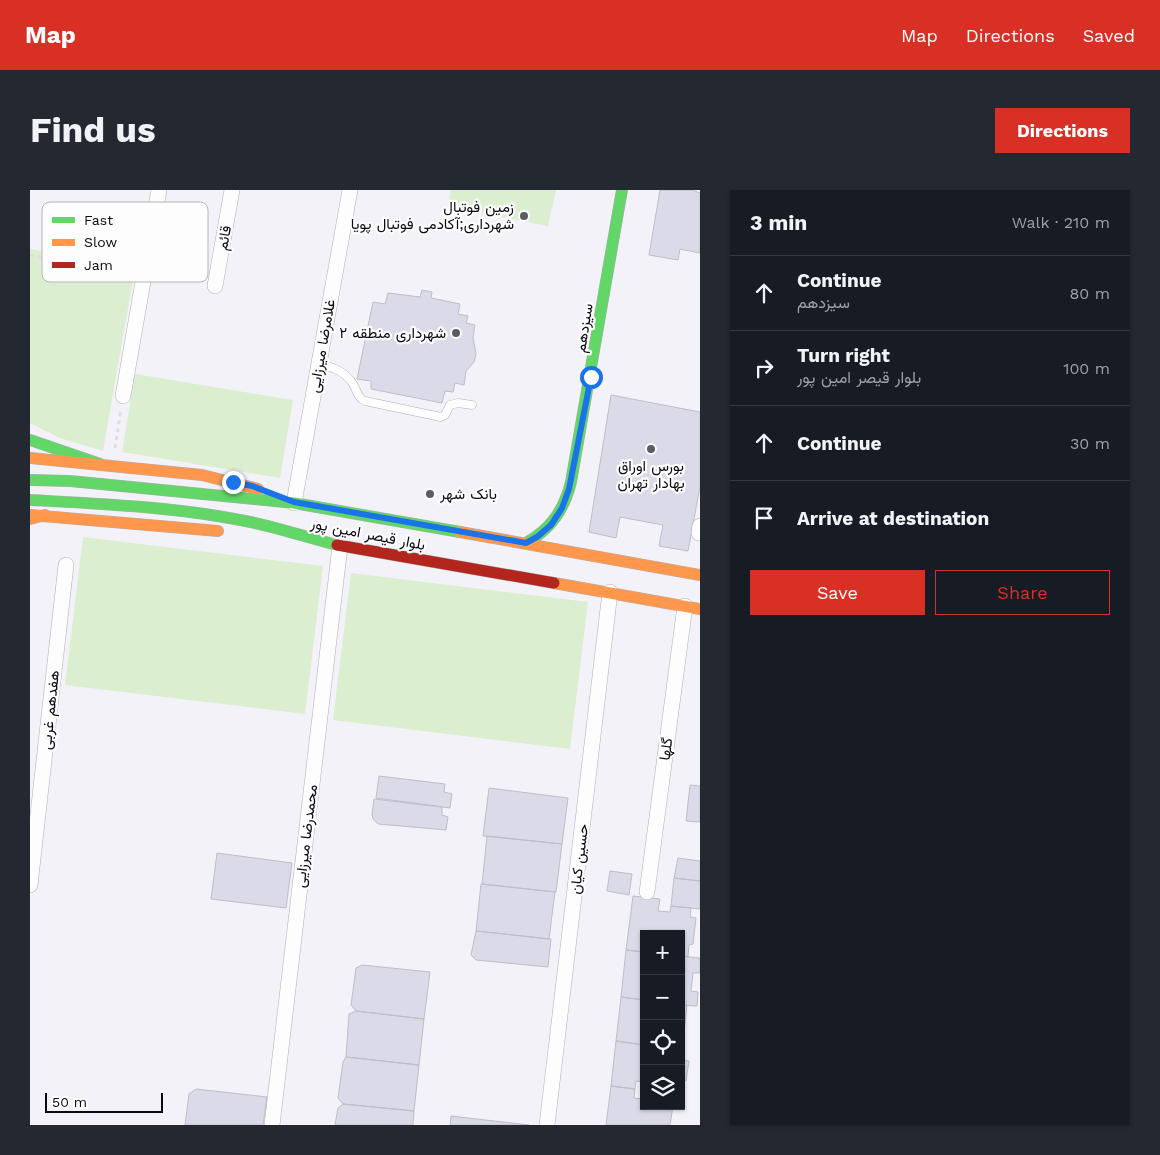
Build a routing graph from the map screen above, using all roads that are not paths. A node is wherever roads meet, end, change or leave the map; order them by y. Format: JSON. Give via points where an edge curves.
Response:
{"nodes":[{"id":1,"x":232,"y":190,"type":"edge"},
{"id":2,"x":350,"y":190,"type":"edge"},
{"id":3,"x":622,"y":190,"type":"edge"},
{"id":4,"x":143,"y":282,"type":"edge"},
{"id":5,"x":215,"y":286,"type":"dead end"},
{"id":6,"x":318,"y":364,"type":"junction"},
{"id":7,"x":123,"y":396,"type":"road end"},
{"id":8,"x":472,"y":405,"type":"dead end"},
{"id":9,"x":30,"y":440,"type":"edge"},
{"id":10,"x":30,"y":458,"type":"edge"},
{"id":11,"x":100,"y":464,"type":"junction"},
{"id":12,"x":30,"y":480,"type":"edge"},
{"id":13,"x":30,"y":500,"type":"edge"},
{"id":14,"x":294,"y":502,"type":"junction"},
{"id":15,"x":30,"y":515,"type":"edge"},
{"id":16,"x":45,"y":515,"type":"junction"},
{"id":17,"x":30,"y":519,"type":"edge"},
{"id":18,"x":296,"y":534,"type":"junction"},
{"id":19,"x":526,"y":543,"type":"junction"},
{"id":20,"x":340,"y":546,"type":"junction"},
{"id":21,"x":66,"y":564,"type":"dead end"},
{"id":22,"x":700,"y":575,"type":"edge"},
{"id":23,"x":610,"y":592,"type":"junction"},
{"id":24,"x":685,"y":606,"type":"junction"},
{"id":25,"x":700,"y":609,"type":"edge"},
{"id":26,"x":30,"y":885,"type":"edge"},
{"id":27,"x":647,"y":892,"type":"dead end"},
{"id":28,"x":272,"y":1125,"type":"edge"},
{"id":29,"x":547,"y":1125,"type":"edge"}],
"edges":[{"from":1,"to":5,"type":"street","name":"قائم"},
{"from":2,"to":6,"type":"street","name":"غلامرضا میرزایی"},
{"from":3,"to":19,"type":"main road","name":"سیزدهم","via":[[569,489],[551,525]]},
{"from":4,"to":7,"type":"street"},
{"from":6,"to":8,"type":"lane","via":[[340,370],[352,382],[358,397],[365,401],[441,417],[450,405]]},
{"from":6,"to":14,"type":"street","name":"غلامرضا میرزایی"},
{"from":9,"to":11,"type":"main road"},
{"from":10,"to":11,"type":"main road"},
{"from":11,"to":14,"type":"main road","via":[[202,475],[252,486]]},
{"from":12,"to":14,"type":"main road","name":"بلوار قیصر امین پور"},
{"from":13,"to":18,"type":"main road","name":"بلوار قیصر امین پور","via":[[148,507],[255,523]]},
{"from":14,"to":19,"type":"main road","name":"بلوار قیصر امین پور"},
{"from":15,"to":16,"type":"main road"},
{"from":16,"to":17,"type":"main road"},
{"from":16,"to":18,"type":"main road","via":[[232,532]]},
{"from":18,"to":20,"type":"main road","name":"بلوار قیصر امین پور"},
{"from":19,"to":22,"type":"main road","name":"بلوار قیصر امین پور"},
{"from":20,"to":23,"type":"main road","name":"بلوار قیصر امین پور"},
{"from":20,"to":28,"type":"street","name":"محمدرضا میرزایی"},
{"from":21,"to":26,"type":"street","name":"هفدهم غربی"},
{"from":23,"to":24,"type":"main road","name":"بلوار قیصر امین پور"},
{"from":23,"to":29,"type":"street","name":"حسین کیان"},
{"from":24,"to":25,"type":"main road","name":"بلوار قیصر امین پور"},
{"from":24,"to":27,"type":"street","name":"گلها"}]}
